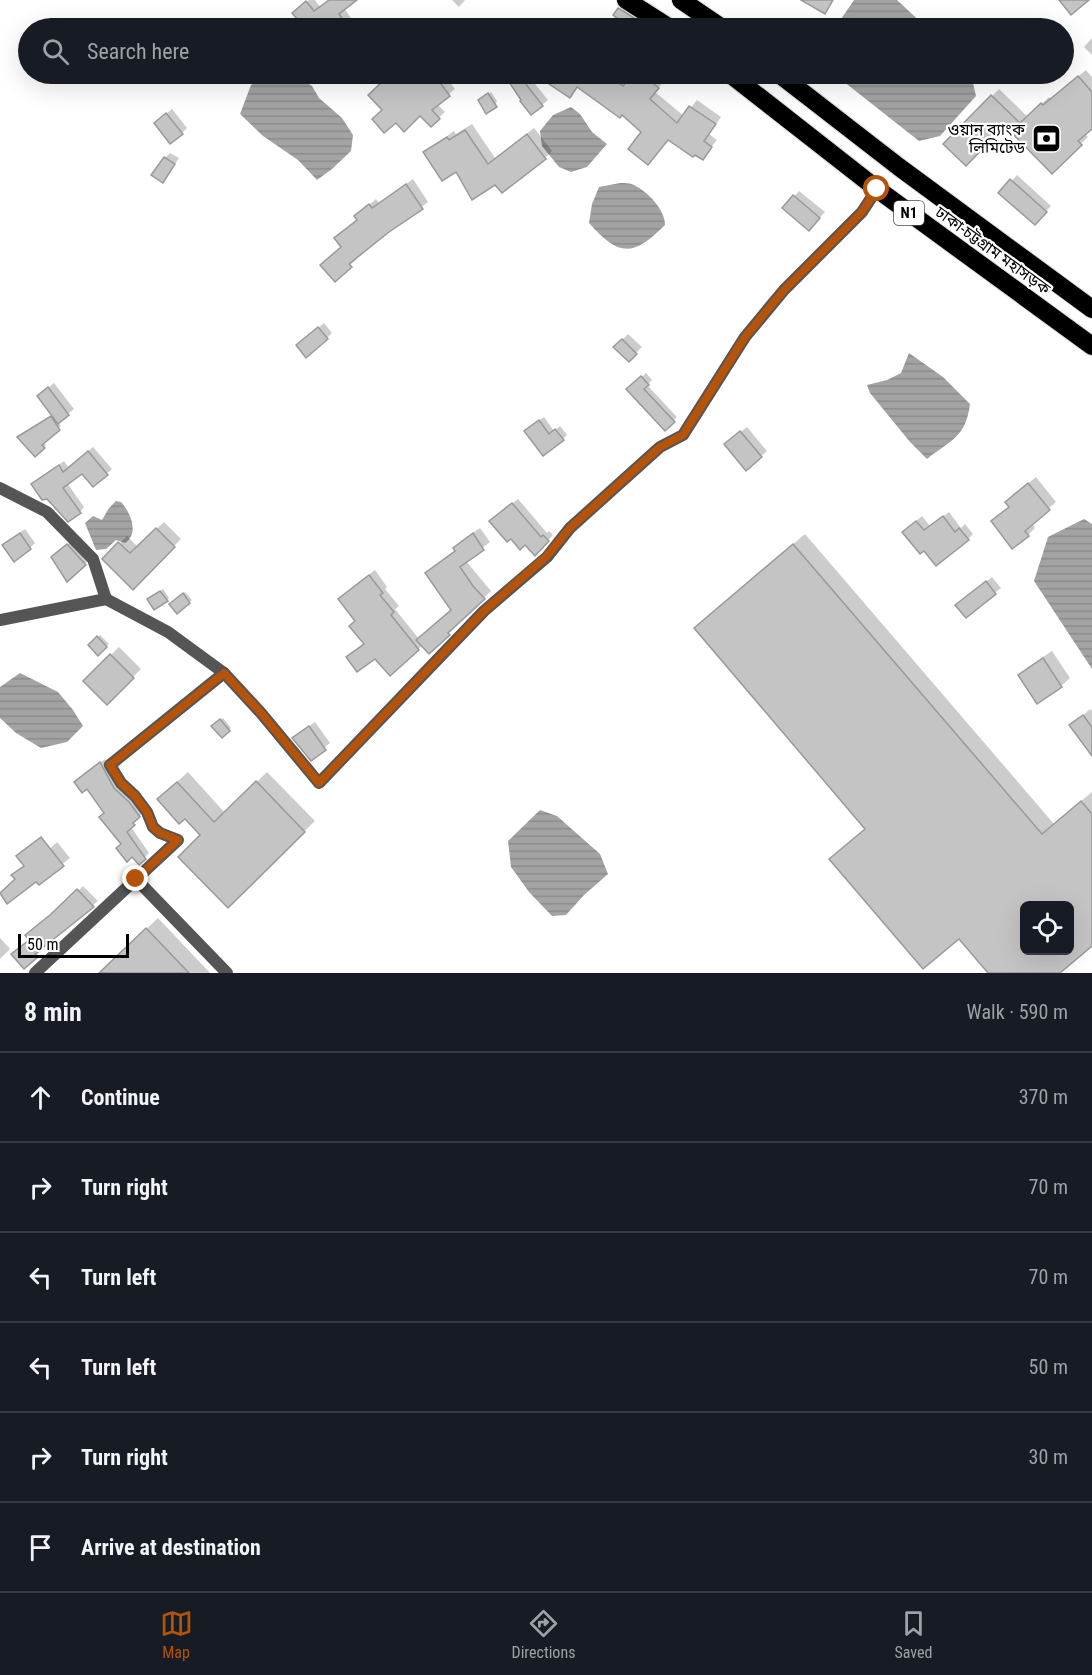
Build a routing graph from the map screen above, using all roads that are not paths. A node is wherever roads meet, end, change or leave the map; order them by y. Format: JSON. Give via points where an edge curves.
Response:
{"nodes":[{"id":1,"x":626,"y":0,"type":"edge"},
{"id":2,"x":681,"y":0,"type":"edge"},
{"id":3,"x":654,"y":18,"type":"edge"},
{"id":4,"x":707,"y":18,"type":"edge"},
{"id":5,"x":743,"y":84,"type":"edge"},
{"id":6,"x":792,"y":84,"type":"edge"},
{"id":7,"x":877,"y":189,"type":"junction"},
{"id":8,"x":1092,"y":309,"type":"edge"},
{"id":9,"x":1092,"y":346,"type":"edge"},
{"id":10,"x":0,"y":488,"type":"edge"},
{"id":11,"x":106,"y":599,"type":"junction"},
{"id":12,"x":0,"y":620,"type":"edge"},
{"id":13,"x":224,"y":673,"type":"junction"},
{"id":14,"x":136,"y":879,"type":"junction"},
{"id":15,"x":36,"y":973,"type":"edge"},
{"id":16,"x":227,"y":973,"type":"edge"}],
"edges":[{"from":1,"to":3,"type":"highway"},
{"from":2,"to":4,"type":"highway"},
{"from":5,"to":7,"type":"highway","name":"ঢাকা-চট্টগ্রাম মহাসড়ক","number":"N1"},
{"from":6,"to":8,"type":"highway","name":"ঢাকা-চট্টগ্রাম মহাসড়ক","number":"N1"},
{"from":7,"to":9,"type":"highway","name":"ঢাকা-চট্টগ্রাম মহাসড়ক","number":"N1"},
{"from":7,"to":13,"type":"street","via":[[862,212],[784,290],[745,337],[683,435],[660,447],[570,528],[546,557],[484,611],[319,783]]},
{"from":10,"to":11,"type":"street","via":[[48,512],[93,559]]},
{"from":11,"to":12,"type":"street"},
{"from":11,"to":13,"type":"street","via":[[168,632]]},
{"from":13,"to":14,"type":"street","via":[[110,765],[147,812],[153,827],[178,840]]},
{"from":14,"to":15,"type":"street"},
{"from":14,"to":16,"type":"street"}]}
